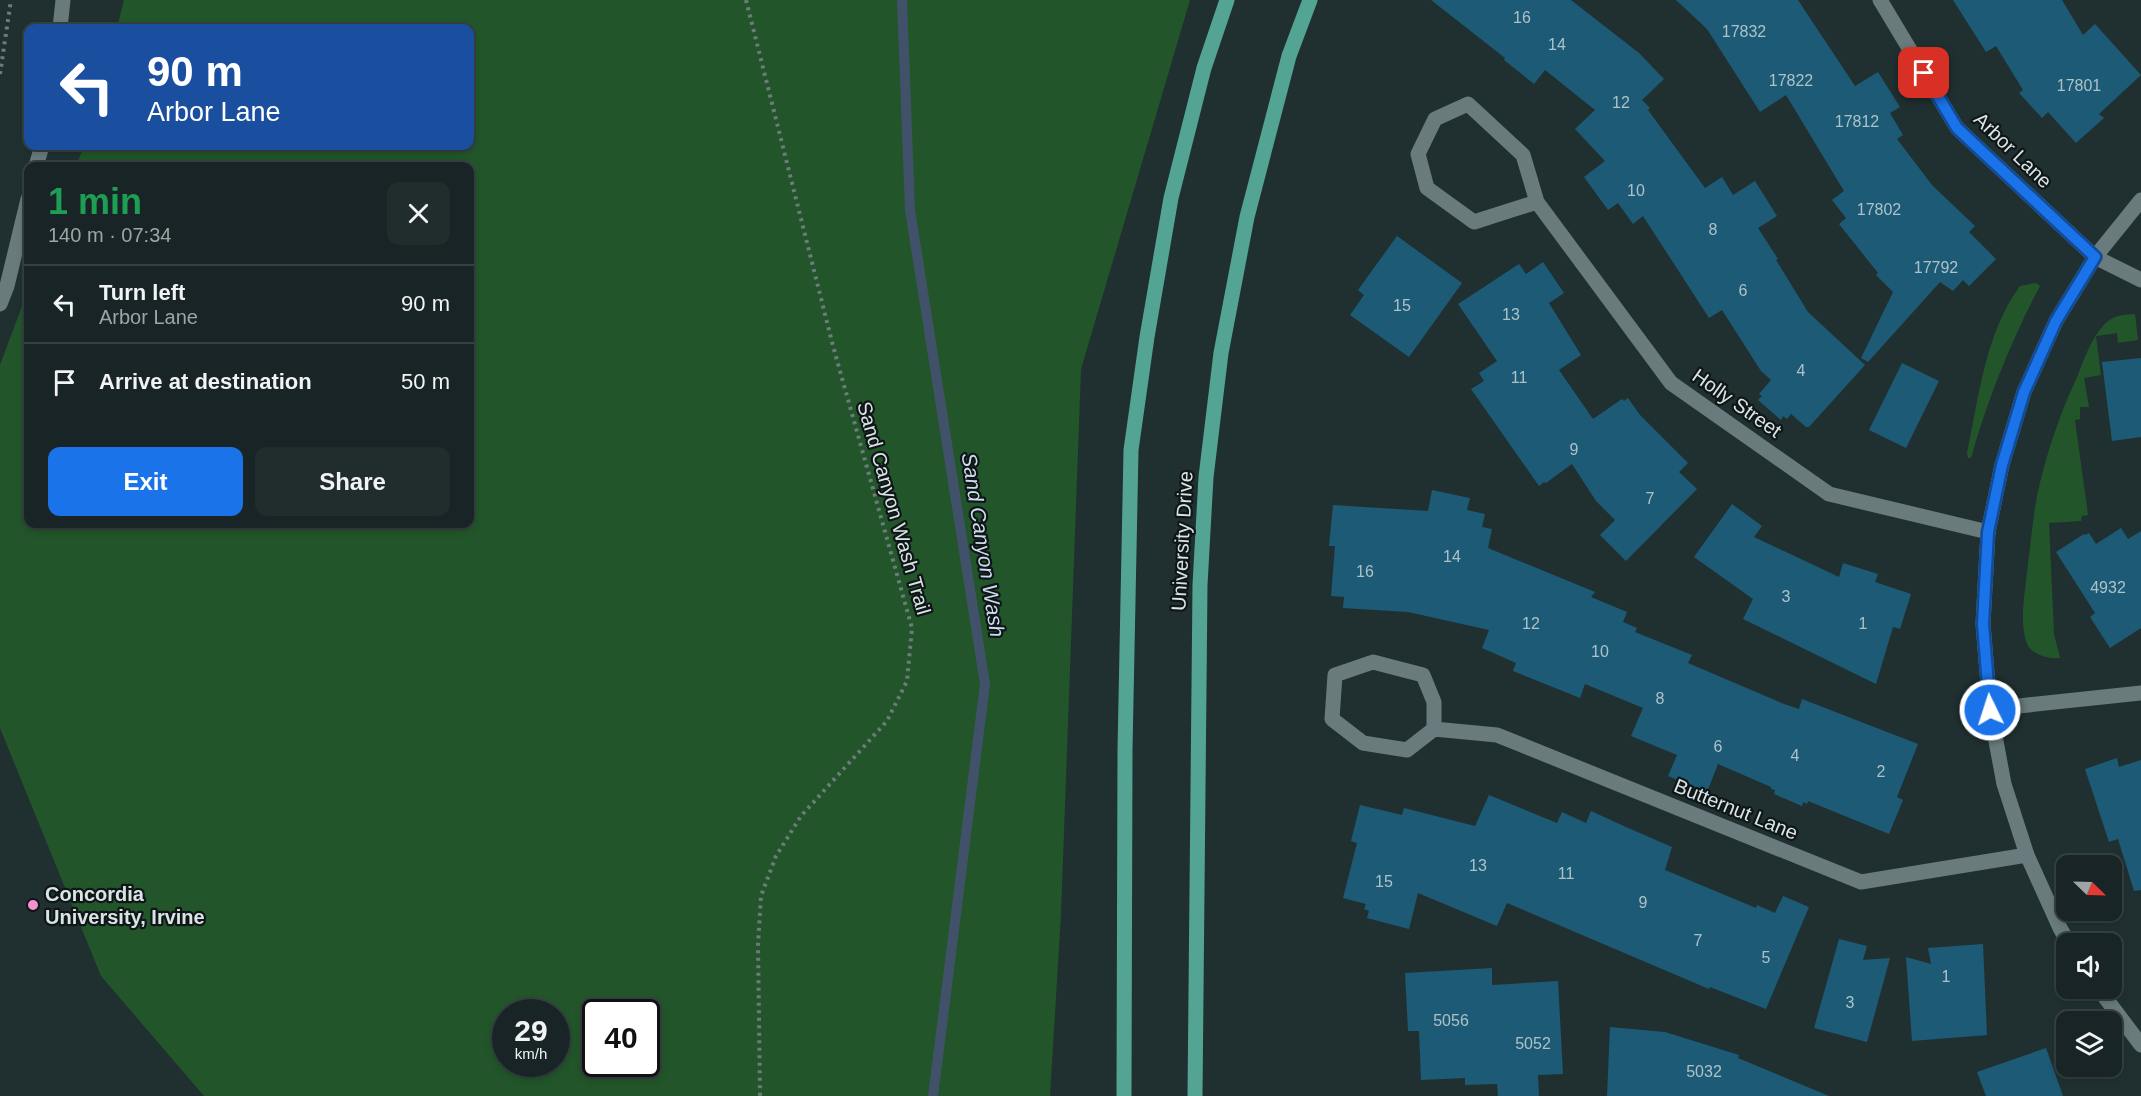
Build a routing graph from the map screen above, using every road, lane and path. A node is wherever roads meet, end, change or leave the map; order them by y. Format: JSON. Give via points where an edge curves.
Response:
{"nodes":[{"id":1,"x":11,"y":0,"type":"edge"},
{"id":2,"x":63,"y":0,"type":"edge"},
{"id":3,"x":746,"y":0,"type":"edge"},
{"id":4,"x":1227,"y":0,"type":"edge"},
{"id":5,"x":1310,"y":0,"type":"edge"},
{"id":6,"x":1880,"y":0,"type":"edge"},
{"id":7,"x":60,"y":24,"type":"edge"},
{"id":8,"x":0,"y":74,"type":"edge"},
{"id":9,"x":2141,"y":200,"type":"edge"},
{"id":10,"x":1537,"y":202,"type":"junction"},
{"id":11,"x":24,"y":216,"type":"edge"},
{"id":12,"x":2095,"y":257,"type":"junction"},
{"id":13,"x":2141,"y":280,"type":"edge"},
{"id":14,"x":0,"y":304,"type":"edge"},
{"id":15,"x":1988,"y":532,"type":"junction"},
{"id":16,"x":2141,"y":693,"type":"edge"},
{"id":17,"x":1990,"y":710,"type":"junction"},
{"id":18,"x":1434,"y":729,"type":"junction"},
{"id":19,"x":2027,"y":855,"type":"junction"},
{"id":20,"x":2063,"y":933,"type":"edge"},
{"id":21,"x":2106,"y":999,"type":"edge"},
{"id":22,"x":2141,"y":1046,"type":"edge"},
{"id":23,"x":760,"y":1096,"type":"edge"},
{"id":24,"x":1124,"y":1096,"type":"edge"},
{"id":25,"x":1196,"y":1096,"type":"edge"}],
"edges":[{"from":1,"to":8,"type":"path"},
{"from":2,"to":7,"type":"street"},
{"from":3,"to":23,"type":"path","name":"Sand Canyon Wash Trail","via":[[833,346],[912,628],[907,681],[887,721],[801,816],[776,856],[761,896]]},
{"from":4,"to":24,"type":"main road","via":[[1204,68],[1171,198],[1131,450]]},
{"from":5,"to":25,"type":"main road","name":"University Drive","via":[[1289,56],[1246,218],[1221,353],[1206,477],[1200,585]]},
{"from":6,"to":12,"type":"street","name":"Arbor Lane","via":[[1957,128]]},
{"from":9,"to":12,"type":"street"},
{"from":10,"to":10,"type":"street","name":"Holly Street","via":[[1523,155],[1468,104],[1435,120],[1418,154],[1427,188],[1474,222]]},
{"from":10,"to":15,"type":"street","name":"Holly Street","via":[[1671,382],[1829,494]]},
{"from":11,"to":14,"type":"street"},
{"from":12,"to":13,"type":"street","name":"Arbor Lane"},
{"from":12,"to":15,"type":"street","via":[[2056,321],[2024,392],[2002,465]]},
{"from":15,"to":17,"type":"street","via":[[1983,624]]},
{"from":16,"to":17,"type":"street"},
{"from":17,"to":19,"type":"street","via":[[2004,784]]},
{"from":18,"to":18,"type":"street","via":[[1407,750],[1362,743],[1332,719],[1335,675],[1373,662],[1424,675],[1434,702]]},
{"from":18,"to":19,"type":"street","name":"Butternut Lane","via":[[1497,735],[1861,882]]},
{"from":19,"to":20,"type":"street"},
{"from":21,"to":22,"type":"street"}]}
